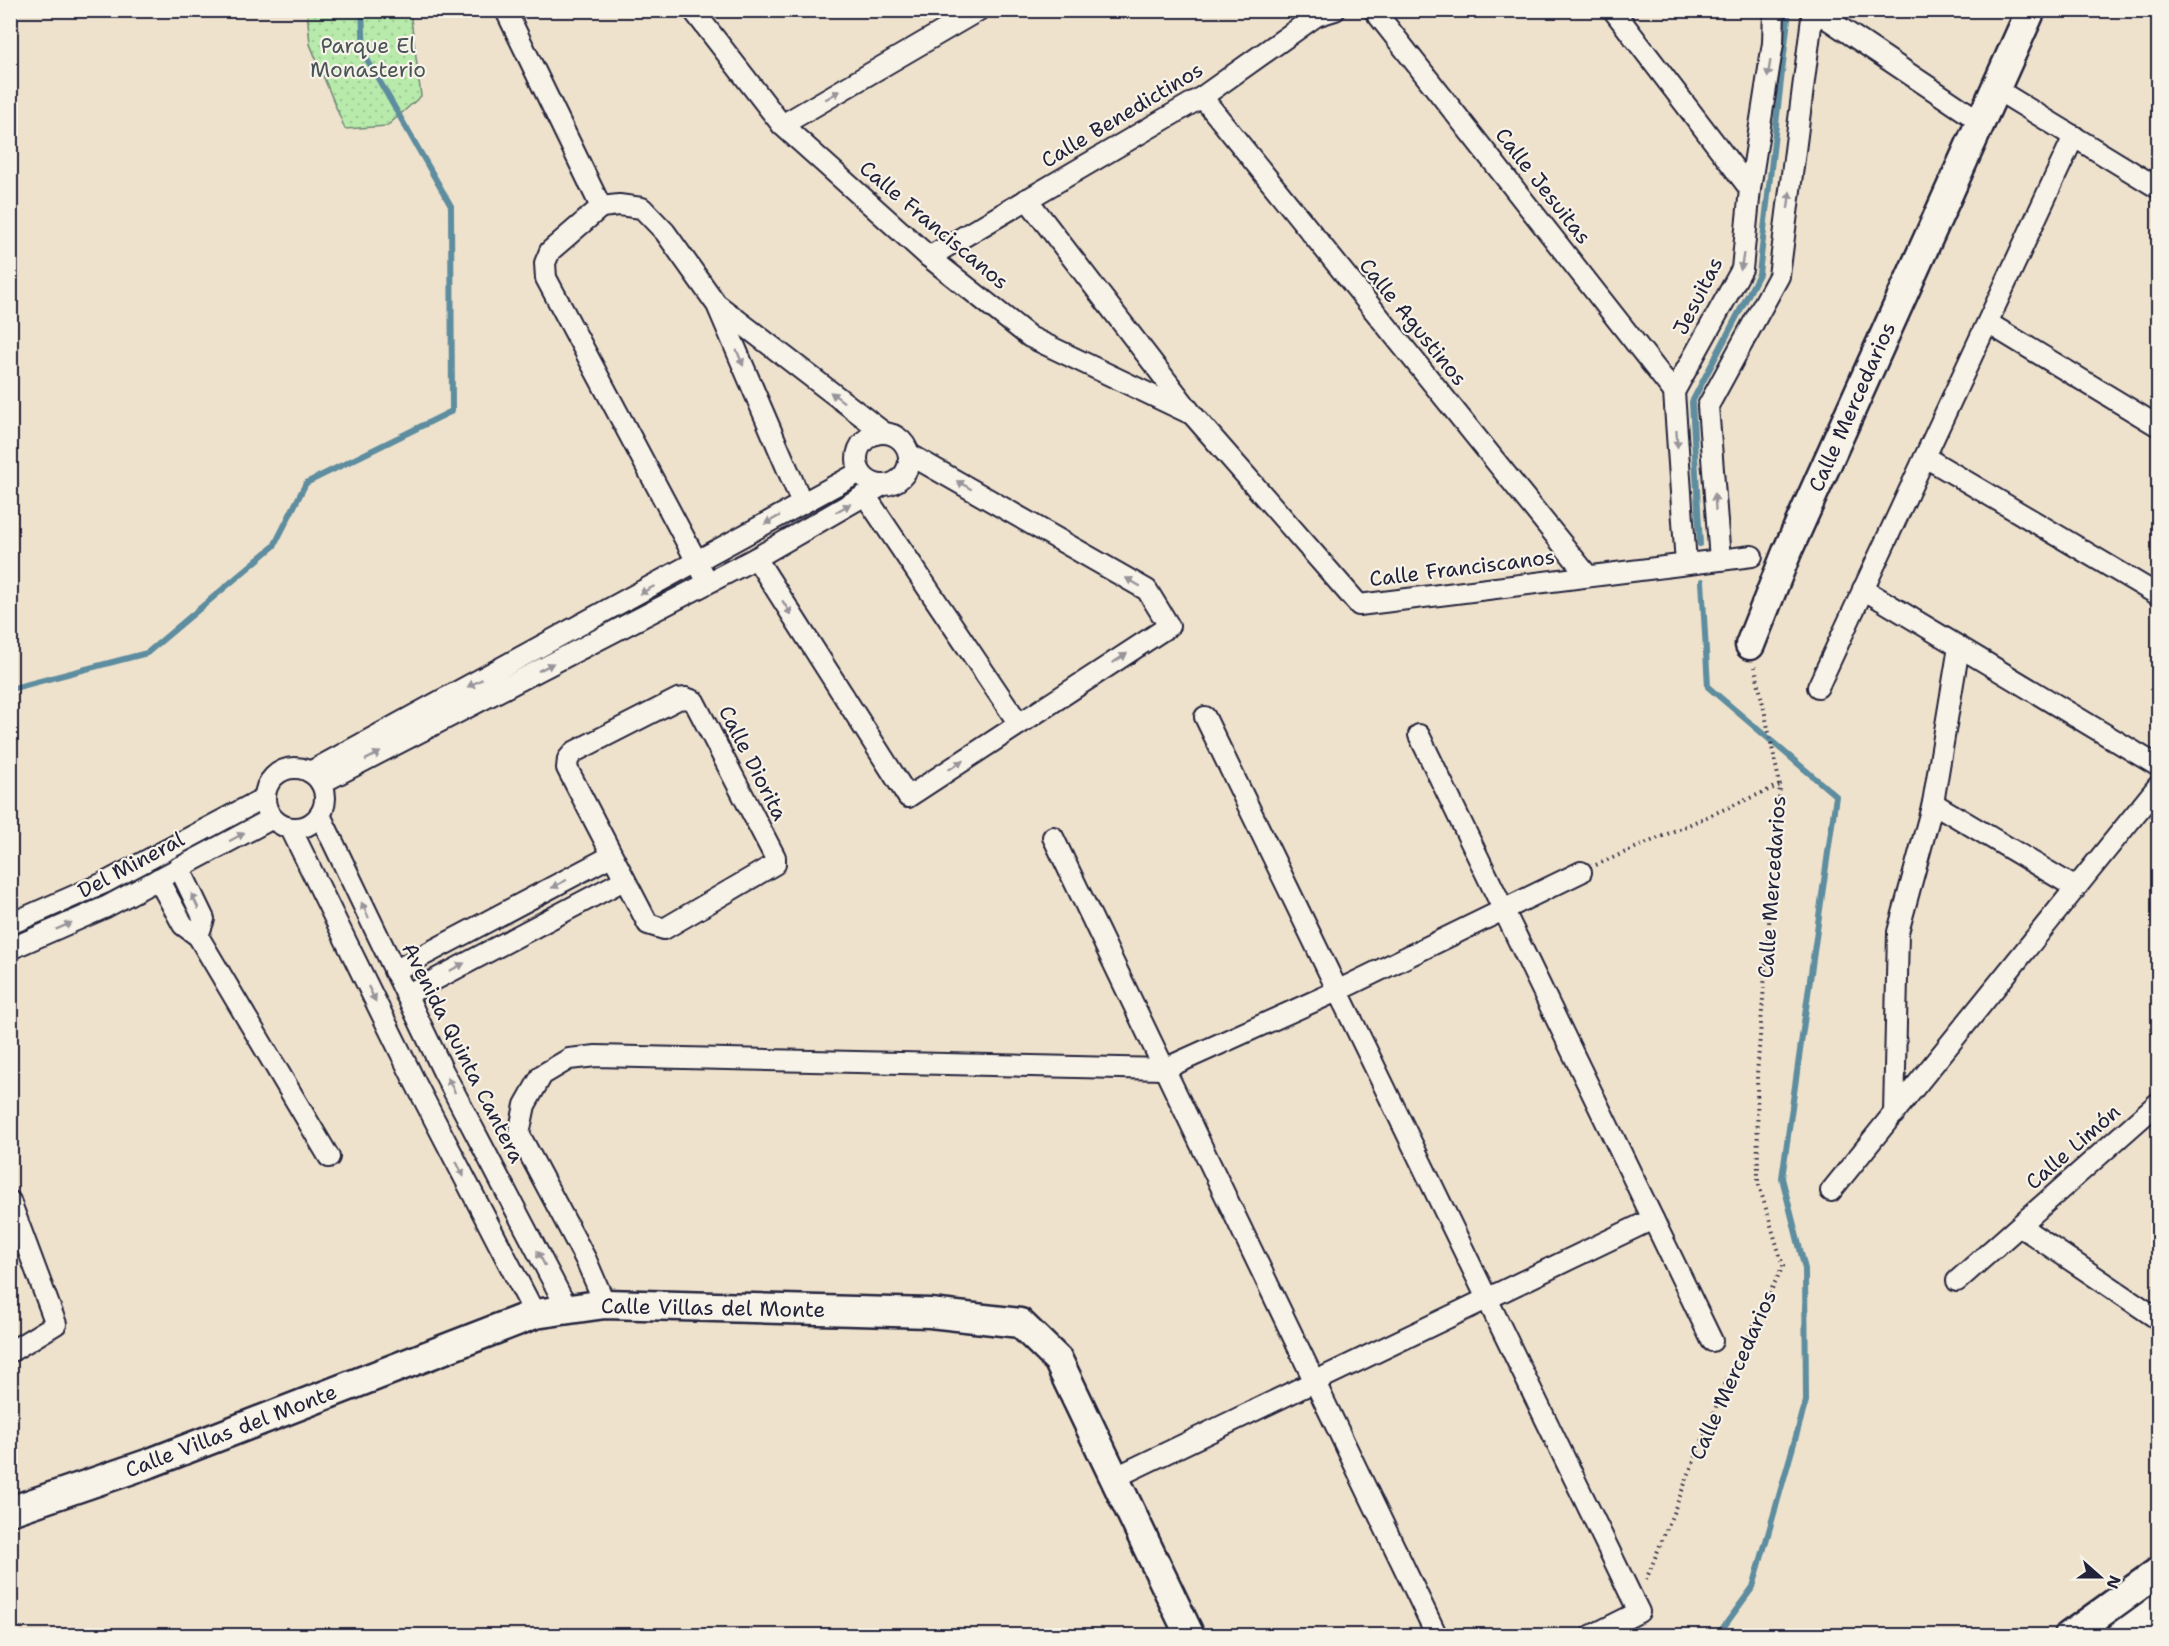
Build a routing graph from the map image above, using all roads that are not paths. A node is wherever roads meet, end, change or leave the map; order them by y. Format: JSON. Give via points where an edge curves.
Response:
{"nodes":[{"id":1,"x":693,"y":10,"type":"edge"},
{"id":2,"x":979,"y":10,"type":"edge"},
{"id":3,"x":1335,"y":10,"type":"edge"},
{"id":4,"x":1374,"y":10,"type":"edge"},
{"id":5,"x":1613,"y":10,"type":"edge"},
{"id":6,"x":1774,"y":10,"type":"edge"},
{"id":7,"x":1814,"y":10,"type":"edge"},
{"id":8,"x":2031,"y":10,"type":"edge"},
{"id":9,"x":507,"y":13,"type":"dead end"},
{"id":10,"x":1996,"y":89,"type":"junction"},
{"id":11,"x":1202,"y":97,"type":"junction"},
{"id":12,"x":1981,"y":122,"type":"junction"},
{"id":13,"x":782,"y":124,"type":"junction"},
{"id":14,"x":2074,"y":136,"type":"junction"},
{"id":15,"x":2158,"y":188,"type":"edge"},
{"id":16,"x":1750,"y":189,"type":"junction"},
{"id":17,"x":1027,"y":199,"type":"junction"},
{"id":18,"x":602,"y":207,"type":"junction"},
{"id":19,"x":929,"y":257,"type":"junction"},
{"id":20,"x":717,"y":305,"type":"junction"},
{"id":21,"x":1988,"y":323,"type":"junction"},
{"id":22,"x":1674,"y":392,"type":"junction"},
{"id":23,"x":1192,"y":414,"type":"junction"},
{"id":24,"x":2158,"y":426,"type":"edge"},
{"id":25,"x":883,"y":432,"type":"junction"},
{"id":26,"x":909,"y":454,"type":"junction"},
{"id":27,"x":1925,"y":457,"type":"junction"},
{"id":28,"x":860,"y":472,"type":"junction"},
{"id":29,"x":873,"y":490,"type":"junction"},
{"id":30,"x":802,"y":504,"type":"junction"},
{"id":31,"x":1752,"y":556,"type":"dead end"},
{"id":32,"x":756,"y":558,"type":"junction"},
{"id":33,"x":1720,"y":560,"type":"junction"},
{"id":34,"x":698,"y":562,"type":"junction"},
{"id":35,"x":1686,"y":564,"type":"junction"},
{"id":36,"x":1588,"y":576,"type":"junction"},
{"id":37,"x":707,"y":583,"type":"junction"},
{"id":38,"x":1863,"y":590,"type":"junction"},
{"id":39,"x":2158,"y":595,"type":"edge"},
{"id":40,"x":568,"y":633,"type":"junction"},
{"id":41,"x":1750,"y":645,"type":"road end"},
{"id":42,"x":1959,"y":646,"type":"junction"},
{"id":43,"x":579,"y":650,"type":"junction"},
{"id":44,"x":1818,"y":687,"type":"dead end"},
{"id":45,"x":1204,"y":717,"type":"dead end"},
{"id":46,"x":1019,"y":724,"type":"junction"},
{"id":47,"x":1419,"y":735,"type":"dead end"},
{"id":48,"x":2158,"y":765,"type":"edge"},
{"id":49,"x":316,"y":778,"type":"junction"},
{"id":50,"x":2158,"y":786,"type":"edge"},
{"id":51,"x":264,"y":798,"type":"junction"},
{"id":52,"x":1933,"y":803,"type":"junction"},
{"id":53,"x":320,"y":815,"type":"junction"},
{"id":54,"x":271,"y":819,"type":"junction"},
{"id":55,"x":291,"y":829,"type":"junction"},
{"id":56,"x":1053,"y":837,"type":"dead end"},
{"id":57,"x":611,"y":856,"type":"junction"},
{"id":58,"x":179,"y":867,"type":"junction"},
{"id":59,"x":1581,"y":872,"type":"road end"},
{"id":60,"x":158,"y":879,"type":"junction"},
{"id":61,"x":624,"y":880,"type":"junction"},
{"id":62,"x":2076,"y":888,"type":"junction"},
{"id":63,"x":1503,"y":909,"type":"junction"},
{"id":64,"x":10,"y":924,"type":"edge"},
{"id":65,"x":198,"y":936,"type":"junction"},
{"id":66,"x":10,"y":949,"type":"edge"},
{"id":67,"x":394,"y":971,"type":"junction"},
{"id":68,"x":1337,"y":991,"type":"junction"},
{"id":69,"x":406,"y":995,"type":"junction"},
{"id":70,"x":1164,"y":1069,"type":"junction"},
{"id":71,"x":2158,"y":1103,"type":"edge"},
{"id":72,"x":1894,"y":1114,"type":"junction"},
{"id":73,"x":329,"y":1157,"type":"dead end"},
{"id":74,"x":1832,"y":1191,"type":"dead end"},
{"id":75,"x":10,"y":1201,"type":"edge"},
{"id":76,"x":1653,"y":1219,"type":"junction"},
{"id":77,"x":2020,"y":1226,"type":"junction"},
{"id":78,"x":1957,"y":1281,"type":"dead end"},
{"id":79,"x":1487,"y":1299,"type":"junction"},
{"id":80,"x":605,"y":1304,"type":"junction"},
{"id":81,"x":568,"y":1310,"type":"junction"},
{"id":82,"x":535,"y":1314,"type":"junction"},
{"id":83,"x":2158,"y":1319,"type":"edge"},
{"id":84,"x":1712,"y":1341,"type":"dead end"},
{"id":85,"x":10,"y":1352,"type":"edge"},
{"id":86,"x":1315,"y":1382,"type":"junction"},
{"id":87,"x":1114,"y":1478,"type":"junction"},
{"id":88,"x":10,"y":1511,"type":"edge"},
{"id":89,"x":2158,"y":1572,"type":"edge"},
{"id":90,"x":2158,"y":1609,"type":"edge"},
{"id":91,"x":1190,"y":1635,"type":"edge"},
{"id":92,"x":1437,"y":1635,"type":"edge"},
{"id":93,"x":1591,"y":1635,"type":"edge"},
{"id":94,"x":2069,"y":1635,"type":"edge"},
{"id":95,"x":2121,"y":1635,"type":"edge"}],
"edges":[{"from":1,"to":13,"type":"street","name":"Calle Franciscanos"},
{"from":13,"to":2,"type":"street","one_way":true},
{"from":3,"to":11,"type":"street","name":"Calle Benedictinos","via":[[1316,16]]},
{"from":4,"to":22,"type":"street","name":"Calle Jesuitas"},
{"from":5,"to":16,"type":"street"},
{"from":6,"to":16,"type":"street","name":"Jesuitas","one_way":true,"via":[[1773,43]]},
{"from":7,"to":12,"type":"street"},
{"from":33,"to":7,"type":"street","one_way":true,"via":[[1708,406],[1779,276]]},
{"from":8,"to":10,"type":"street","name":"Calle Mercedarios"},
{"from":9,"to":18,"type":"street"},
{"from":10,"to":12,"type":"street","name":"Calle Mercedarios"},
{"from":10,"to":14,"type":"street"},
{"from":11,"to":17,"type":"street","name":"Calle Benedictinos"},
{"from":11,"to":36,"type":"street","name":"Calle Agustinos"},
{"from":12,"to":41,"type":"street","name":"Calle Mercedarios","via":[[1787,552]]},
{"from":13,"to":19,"type":"street","name":"Calle Franciscanos"},
{"from":14,"to":15,"type":"street"},
{"from":14,"to":21,"type":"street"},
{"from":16,"to":22,"type":"street","name":"Jesuitas","one_way":true,"via":[[1742,269]]},
{"from":17,"to":19,"type":"street","name":"Calle Benedictinos"},
{"from":17,"to":23,"type":"street","name":"Calle Franciscanos"},
{"from":18,"to":20,"type":"street","via":[[642,208],[665,232]]},
{"from":18,"to":34,"type":"street","via":[[550,250],[545,263],[546,278]]},
{"from":19,"to":23,"type":"street","name":"Calle Franciscanos","via":[[1030,337]]},
{"from":25,"to":20,"type":"street","one_way":true},
{"from":20,"to":30,"type":"street","one_way":true},
{"from":21,"to":24,"type":"street"},
{"from":21,"to":27,"type":"street"},
{"from":22,"to":35,"type":"street","one_way":true},
{"from":23,"to":36,"type":"street","name":"Calle Franciscanos","via":[[1359,605]]},
{"from":25,"to":26,"type":"street","via":[[900,438]]},
{"from":25,"to":28,"type":"street","via":[[860,446]]},
{"from":26,"to":29,"type":"street","via":[[906,472],[900,479]]},
{"from":46,"to":26,"type":"street","one_way":true,"via":[[1169,626],[1147,590]]},
{"from":27,"to":38,"type":"street"},
{"from":27,"to":39,"type":"street"},
{"from":28,"to":29,"type":"street"},
{"from":28,"to":30,"type":"street"},
{"from":32,"to":29,"type":"street","one_way":true},
{"from":29,"to":46,"type":"street"},
{"from":30,"to":34,"type":"street","one_way":true},
{"from":31,"to":33,"type":"street","name":"Calle Franciscanos"},
{"from":32,"to":37,"type":"street"},
{"from":32,"to":46,"type":"street","one_way":true,"via":[[908,797]]},
{"from":33,"to":35,"type":"street","name":"Calle Franciscanos"},
{"from":34,"to":37,"type":"street"},
{"from":34,"to":40,"type":"street","one_way":true},
{"from":35,"to":36,"type":"street","name":"Calle Franciscanos"},
{"from":37,"to":43,"type":"street"},
{"from":38,"to":42,"type":"street"},
{"from":38,"to":44,"type":"street"},
{"from":40,"to":43,"type":"street"},
{"from":40,"to":49,"type":"street","one_way":true},
{"from":42,"to":48,"type":"street"},
{"from":42,"to":52,"type":"street"},
{"from":49,"to":43,"type":"street","one_way":true},
{"from":45,"to":68,"type":"street"},
{"from":47,"to":63,"type":"street"},
{"from":49,"to":51,"type":"street","via":[[296,768],[280,771],[269,782]]},
{"from":49,"to":53,"type":"street","via":[[325,800]]},
{"from":50,"to":62,"type":"street"},
{"from":51,"to":54,"type":"street"},
{"from":51,"to":64,"type":"street","name":"Del Mineral","via":[[106,882]]},
{"from":52,"to":62,"type":"street"},
{"from":52,"to":72,"type":"street","via":[[1898,932]]},
{"from":53,"to":55,"type":"street","via":[[308,825]]},
{"from":67,"to":53,"type":"street","name":"Avenida Quinta Cantera","one_way":true},
{"from":54,"to":55,"type":"street"},
{"from":58,"to":54,"type":"street","name":"Del Mineral","one_way":true},
{"from":55,"to":82,"type":"street","one_way":true},
{"from":56,"to":70,"type":"street"},
{"from":57,"to":61,"type":"street","name":"Calle Diorita"},
{"from":57,"to":61,"type":"street","name":"Calle Diorita","via":[[567,768],[568,759],[574,752],[678,699],[694,701],[775,857],[775,864],[664,929],[648,924]]},
{"from":57,"to":67,"type":"street","one_way":true},
{"from":58,"to":60,"type":"street","name":"Del Mineral"},
{"from":65,"to":58,"type":"street","one_way":true,"via":[[204,920]]},
{"from":59,"to":63,"type":"street"},
{"from":60,"to":65,"type":"street","via":[[183,925]]},
{"from":66,"to":60,"type":"street","name":"Del Mineral","one_way":true,"via":[[106,908]]},
{"from":69,"to":61,"type":"street","one_way":true},
{"from":62,"to":72,"type":"street"},
{"from":63,"to":68,"type":"street"},
{"from":63,"to":76,"type":"street"},
{"from":65,"to":73,"type":"street"},
{"from":67,"to":69,"type":"street","name":"Avenida Quinta Cantera"},
{"from":68,"to":70,"type":"street"},
{"from":68,"to":79,"type":"street"},
{"from":81,"to":69,"type":"street","name":"Avenida Quinta Cantera","one_way":true},
{"from":70,"to":80,"type":"street","via":[[596,1056],[569,1059],[542,1075],[525,1105],[519,1134]]},
{"from":70,"to":86,"type":"street"},
{"from":71,"to":77,"type":"street","name":"Calle Limón"},
{"from":72,"to":74,"type":"street"},
{"from":75,"to":85,"type":"street","via":[[56,1324]]},
{"from":76,"to":79,"type":"street"},
{"from":76,"to":84,"type":"street"},
{"from":77,"to":78,"type":"street","name":"Calle Limón"},
{"from":77,"to":83,"type":"street"},
{"from":79,"to":86,"type":"street"},
{"from":79,"to":93,"type":"street","via":[[1639,1612]]},
{"from":80,"to":81,"type":"street","name":"Calle Villas del Monte"},
{"from":80,"to":87,"type":"street","name":"Calle Villas del Monte","via":[[930,1313],[1020,1323],[1058,1360]]},
{"from":81,"to":82,"type":"street","name":"Calle Villas del Monte"},
{"from":82,"to":88,"type":"street","name":"Calle Villas del Monte","via":[[150,1463]]},
{"from":86,"to":87,"type":"street"},
{"from":86,"to":92,"type":"street"},
{"from":87,"to":91,"type":"street","name":"Calle Villas del Monte"},
{"from":89,"to":94,"type":"street"},
{"from":90,"to":95,"type":"street"}]}
